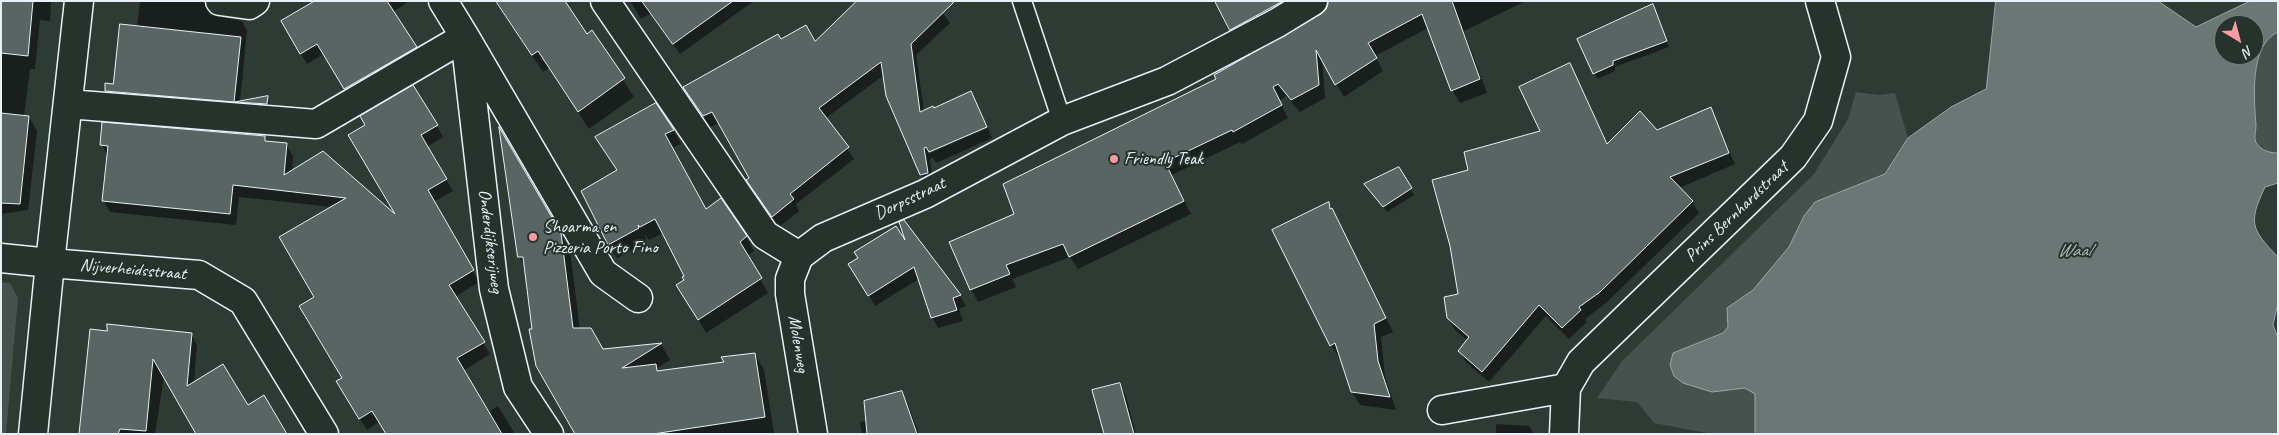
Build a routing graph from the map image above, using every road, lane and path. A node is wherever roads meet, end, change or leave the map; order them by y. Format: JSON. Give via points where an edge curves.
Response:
{"nodes":[{"id":1,"x":80,"y":1,"type":"edge"},
{"id":2,"x":220,"y":1,"type":"edge"},
{"id":3,"x":443,"y":1,"type":"edge"},
{"id":4,"x":605,"y":1,"type":"edge"},
{"id":5,"x":1022,"y":1,"type":"edge"},
{"id":6,"x":1313,"y":1,"type":"edge"},
{"id":7,"x":1820,"y":1,"type":"edge"},
{"id":8,"x":252,"y":3,"type":"edge"},
{"id":9,"x":465,"y":37,"type":"junction"},
{"id":10,"x":68,"y":104,"type":"junction"},
{"id":11,"x":1062,"y":121,"type":"junction"},
{"id":12,"x":799,"y":256,"type":"junction"},
{"id":13,"x":1,"y":258,"type":"edge"},
{"id":14,"x":50,"y":263,"type":"junction"},
{"id":15,"x":638,"y":298,"type":"dead end"},
{"id":16,"x":1566,"y":388,"type":"junction"},
{"id":17,"x":1442,"y":410,"type":"dead end"},
{"id":18,"x":33,"y":434,"type":"edge"},
{"id":19,"x":324,"y":434,"type":"edge"},
{"id":20,"x":549,"y":434,"type":"edge"},
{"id":21,"x":813,"y":434,"type":"edge"},
{"id":22,"x":1564,"y":434,"type":"edge"}],
"edges":[{"from":1,"to":10,"type":"street"},
{"from":2,"to":8,"type":"street"},
{"from":3,"to":9,"type":"street","name":"Onderdijkserijweg"},
{"from":4,"to":12,"type":"street","via":[[765,235]]},
{"from":5,"to":11,"type":"lane"},
{"from":6,"to":11,"type":"street","name":"Dorpsstraat","via":[[1277,24],[1167,81]]},
{"from":7,"to":16,"type":"street","name":"Prins Bernhardstraat","via":[[1836,57],[1818,121],[1793,157],[1581,362]]},
{"from":9,"to":10,"type":"street","via":[[316,124]]},
{"from":9,"to":15,"type":"street","name":"Onderdijkserijweg","via":[[603,273]]},
{"from":9,"to":20,"type":"street","name":"Onderdijkserijweg","via":[[494,289],[518,387]]},
{"from":10,"to":14,"type":"street"},
{"from":11,"to":12,"type":"street","name":"Dorpsstraat","via":[[925,194],[823,238]]},
{"from":12,"to":21,"type":"street","name":"Molenweg","via":[[790,279],[790,294]]},
{"from":13,"to":14,"type":"street","name":"Nijverheidsstraat"},
{"from":14,"to":18,"type":"street"},
{"from":14,"to":19,"type":"street","name":"Nijverheidsstraat","via":[[199,275],[243,301]]},
{"from":16,"to":17,"type":"street"},
{"from":16,"to":22,"type":"street","name":"Prins Bernhardstraat"}]}
